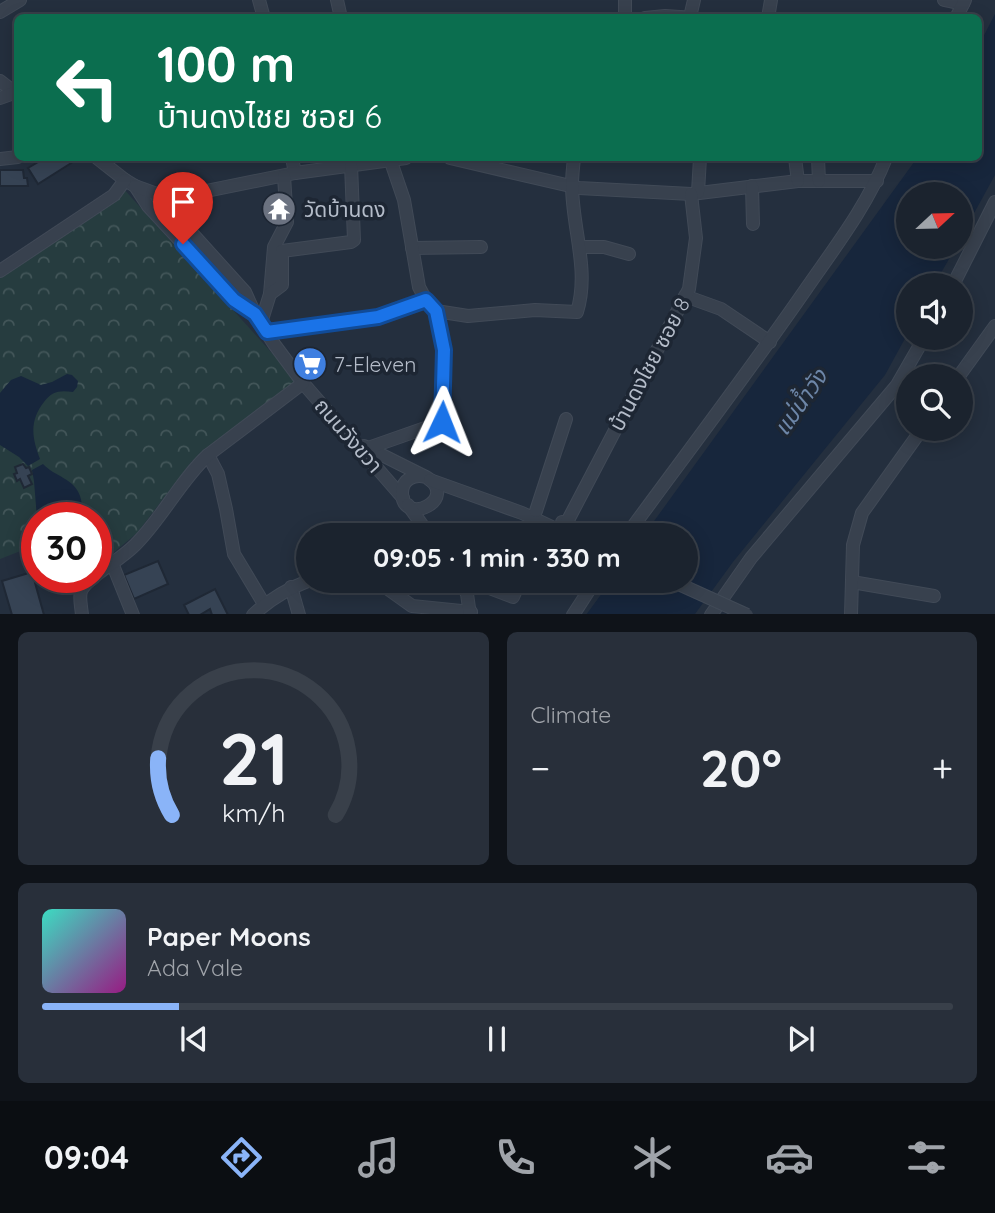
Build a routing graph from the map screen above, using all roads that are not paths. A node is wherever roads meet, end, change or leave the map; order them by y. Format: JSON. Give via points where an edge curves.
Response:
{"nodes":[{"id":1,"x":19,"y":0,"type":"edge"},
{"id":2,"x":944,"y":0,"type":"edge"},
{"id":3,"x":964,"y":2,"type":"edge"},
{"id":4,"x":0,"y":12,"type":"edge"},
{"id":5,"x":101,"y":161,"type":"edge"},
{"id":6,"x":291,"y":161,"type":"edge"},
{"id":7,"x":377,"y":161,"type":"edge"},
{"id":8,"x":391,"y":161,"type":"edge"},
{"id":9,"x":463,"y":161,"type":"edge"},
{"id":10,"x":574,"y":161,"type":"edge"},
{"id":11,"x":699,"y":161,"type":"edge"},
{"id":12,"x":795,"y":161,"type":"edge"},
{"id":13,"x":818,"y":161,"type":"edge"},
{"id":14,"x":885,"y":161,"type":"edge"},
{"id":15,"x":333,"y":163,"type":"edge"},
{"id":16,"x":351,"y":165,"type":"junction"},
{"id":17,"x":289,"y":175,"type":"junction"},
{"id":18,"x":798,"y":181,"type":"junction"},
{"id":19,"x":818,"y":181,"type":"junction"},
{"id":20,"x":877,"y":181,"type":"junction"},
{"id":21,"x":130,"y":183,"type":"junction"},
{"id":22,"x":752,"y":186,"type":"junction"},
{"id":23,"x":572,"y":187,"type":"junction"},
{"id":24,"x":694,"y":193,"type":"junction"},
{"id":25,"x":162,"y":200,"type":"junction"},
{"id":26,"x":995,"y":202,"type":"edge"},
{"id":27,"x":752,"y":224,"type":"dead end"},
{"id":28,"x":481,"y":247,"type":"dead end"},
{"id":29,"x":580,"y":247,"type":"junction"},
{"id":30,"x":412,"y":248,"type":"junction"},
{"id":31,"x":629,"y":254,"type":"dead end"},
{"id":32,"x":0,"y":271,"type":"edge"},
{"id":33,"x":959,"y":273,"type":"edge"},
{"id":34,"x":270,"y":294,"type":"junction"},
{"id":35,"x":685,"y":296,"type":"junction"},
{"id":36,"x":426,"y":300,"type":"junction"},
{"id":37,"x":436,"y":311,"type":"junction"},
{"id":38,"x":261,"y":323,"type":"junction"},
{"id":39,"x":995,"y":326,"type":"edge"},
{"id":40,"x":770,"y":342,"type":"junction"},
{"id":41,"x":917,"y":350,"type":"edge"},
{"id":42,"x":968,"y":364,"type":"edge"},
{"id":43,"x":303,"y":383,"type":"junction"},
{"id":44,"x":566,"y":419,"type":"dead end"},
{"id":45,"x":913,"y":441,"type":"edge"},
{"id":46,"x":362,"y":445,"type":"junction"},
{"id":47,"x":208,"y":455,"type":"junction"},
{"id":48,"x":428,"y":478,"type":"junction"},
{"id":49,"x":468,"y":493,"type":"junction"},
{"id":50,"x":405,"y":501,"type":"junction"},
{"id":51,"x":433,"y":501,"type":"junction"},
{"id":52,"x":536,"y":511,"type":"junction"},
{"id":53,"x":522,"y":513,"type":"junction"},
{"id":54,"x":421,"y":523,"type":"edge"},
{"id":55,"x":430,"y":523,"type":"edge"},
{"id":56,"x":544,"y":523,"type":"edge"},
{"id":57,"x":551,"y":523,"type":"edge"},
{"id":58,"x":568,"y":523,"type":"edge"},
{"id":59,"x":636,"y":523,"type":"edge"},
{"id":60,"x":112,"y":563,"type":"joint"},
{"id":61,"x":852,"y":582,"type":"junction"},
{"id":62,"x":296,"y":585,"type":"edge"},
{"id":63,"x":291,"y":587,"type":"junction"},
{"id":64,"x":698,"y":592,"type":"edge"},
{"id":65,"x":79,"y":593,"type":"edge"},
{"id":66,"x":394,"y":593,"type":"edge"},
{"id":67,"x":467,"y":593,"type":"edge"},
{"id":68,"x":587,"y":593,"type":"edge"},
{"id":69,"x":934,"y":596,"type":"dead end"},
{"id":70,"x":264,"y":604,"type":"junction"},
{"id":71,"x":470,"y":613,"type":"edge"},
{"id":72,"x":82,"y":614,"type":"edge"},
{"id":73,"x":133,"y":614,"type":"edge"},
{"id":74,"x":253,"y":614,"type":"edge"},
{"id":75,"x":299,"y":614,"type":"edge"},
{"id":76,"x":573,"y":614,"type":"edge"},
{"id":77,"x":710,"y":614,"type":"edge"},
{"id":78,"x":747,"y":614,"type":"edge"},
{"id":79,"x":851,"y":614,"type":"edge"}],
"edges":[{"from":1,"to":4,"type":"street"},
{"from":2,"to":3,"type":"street"},
{"from":5,"to":21,"type":"street","name":"ถนนวังขวา"},
{"from":6,"to":17,"type":"street"},
{"from":7,"to":16,"type":"street"},
{"from":8,"to":30,"type":"street","via":[[404,200]]},
{"from":9,"to":23,"type":"street"},
{"from":10,"to":23,"type":"street"},
{"from":11,"to":24,"type":"street","name":"บ้านดงไชย ซอย 8"},
{"from":12,"to":18,"type":"street"},
{"from":13,"to":19,"type":"street"},
{"from":14,"to":20,"type":"street"},
{"from":15,"to":16,"type":"street"},
{"from":15,"to":17,"type":"street"},
{"from":16,"to":34,"type":"street","via":[[354,240],[282,251],[282,285]]},
{"from":17,"to":25,"type":"street"},
{"from":17,"to":34,"type":"street","via":[[288,222],[274,247]]},
{"from":18,"to":19,"type":"street"},
{"from":18,"to":22,"type":"street"},
{"from":19,"to":20,"type":"street"},
{"from":20,"to":40,"type":"street"},
{"from":21,"to":25,"type":"street"},
{"from":21,"to":32,"type":"street"},
{"from":21,"to":38,"type":"street","name":"ถนนวังขวา","via":[[234,300]]},
{"from":22,"to":24,"type":"street"},
{"from":22,"to":27,"type":"street"},
{"from":23,"to":24,"type":"street"},
{"from":23,"to":29,"type":"street"},
{"from":24,"to":35,"type":"street","name":"บ้านดงไชย ซอย 8","via":[[696,238]]},
{"from":25,"to":38,"type":"street","via":[[245,292]]},
{"from":26,"to":33,"type":"street"},
{"from":28,"to":30,"type":"street"},
{"from":29,"to":31,"type":"street"},
{"from":29,"to":37,"type":"street","via":[[577,312],[535,310],[468,317]]},
{"from":30,"to":36,"type":"street"},
{"from":34,"to":38,"type":"street"},
{"from":35,"to":40,"type":"street","via":[[722,309]]},
{"from":35,"to":58,"type":"street","name":"บ้านดงไชย ซอย 8"},
{"from":36,"to":37,"type":"street"},
{"from":36,"to":38,"type":"street","via":[[378,317]]},
{"from":37,"to":46,"type":"street","via":[[444,350],[442,422]]},
{"from":38,"to":43,"type":"street","name":"ถนนวังขวา"},
{"from":39,"to":42,"type":"street"},
{"from":40,"to":59,"type":"street"},
{"from":41,"to":77,"type":"street","via":[[897,385],[751,558]]},
{"from":43,"to":46,"type":"street","name":"ถนนวังขวา"},
{"from":43,"to":47,"type":"street"},
{"from":44,"to":52,"type":"street"},
{"from":45,"to":61,"type":"street","via":[[862,513],[853,545]]},
{"from":46,"to":48,"type":"street"},
{"from":46,"to":50,"type":"street","name":"ถนนวังขวา"},
{"from":47,"to":60,"type":"street","via":[[135,545]]},
{"from":47,"to":70,"type":"street","via":[[218,474],[234,554]]},
{"from":48,"to":49,"type":"street"},
{"from":48,"to":50,"type":"street","via":[[410,478],[403,487]]},
{"from":48,"to":51,"type":"street","via":[[436,490]]},
{"from":49,"to":51,"type":"street"},
{"from":49,"to":53,"type":"street"},
{"from":50,"to":51,"type":"street","via":[[419,509]]},
{"from":50,"to":54,"type":"street","name":"ถนนวังขวา"},
{"from":51,"to":55,"type":"street"},
{"from":52,"to":53,"type":"street"},
{"from":52,"to":57,"type":"street"},
{"from":53,"to":56,"type":"street"},
{"from":60,"to":73,"type":"street"},
{"from":61,"to":69,"type":"street"},
{"from":61,"to":79,"type":"street"},
{"from":62,"to":63,"type":"street"},
{"from":63,"to":70,"type":"street"},
{"from":63,"to":75,"type":"street"},
{"from":64,"to":78,"type":"street","bridge":true},
{"from":65,"to":72,"type":"street"},
{"from":66,"to":71,"type":"street","via":[[412,606]]},
{"from":67,"to":71,"type":"street"},
{"from":68,"to":76,"type":"street"},
{"from":70,"to":74,"type":"street"}]}
